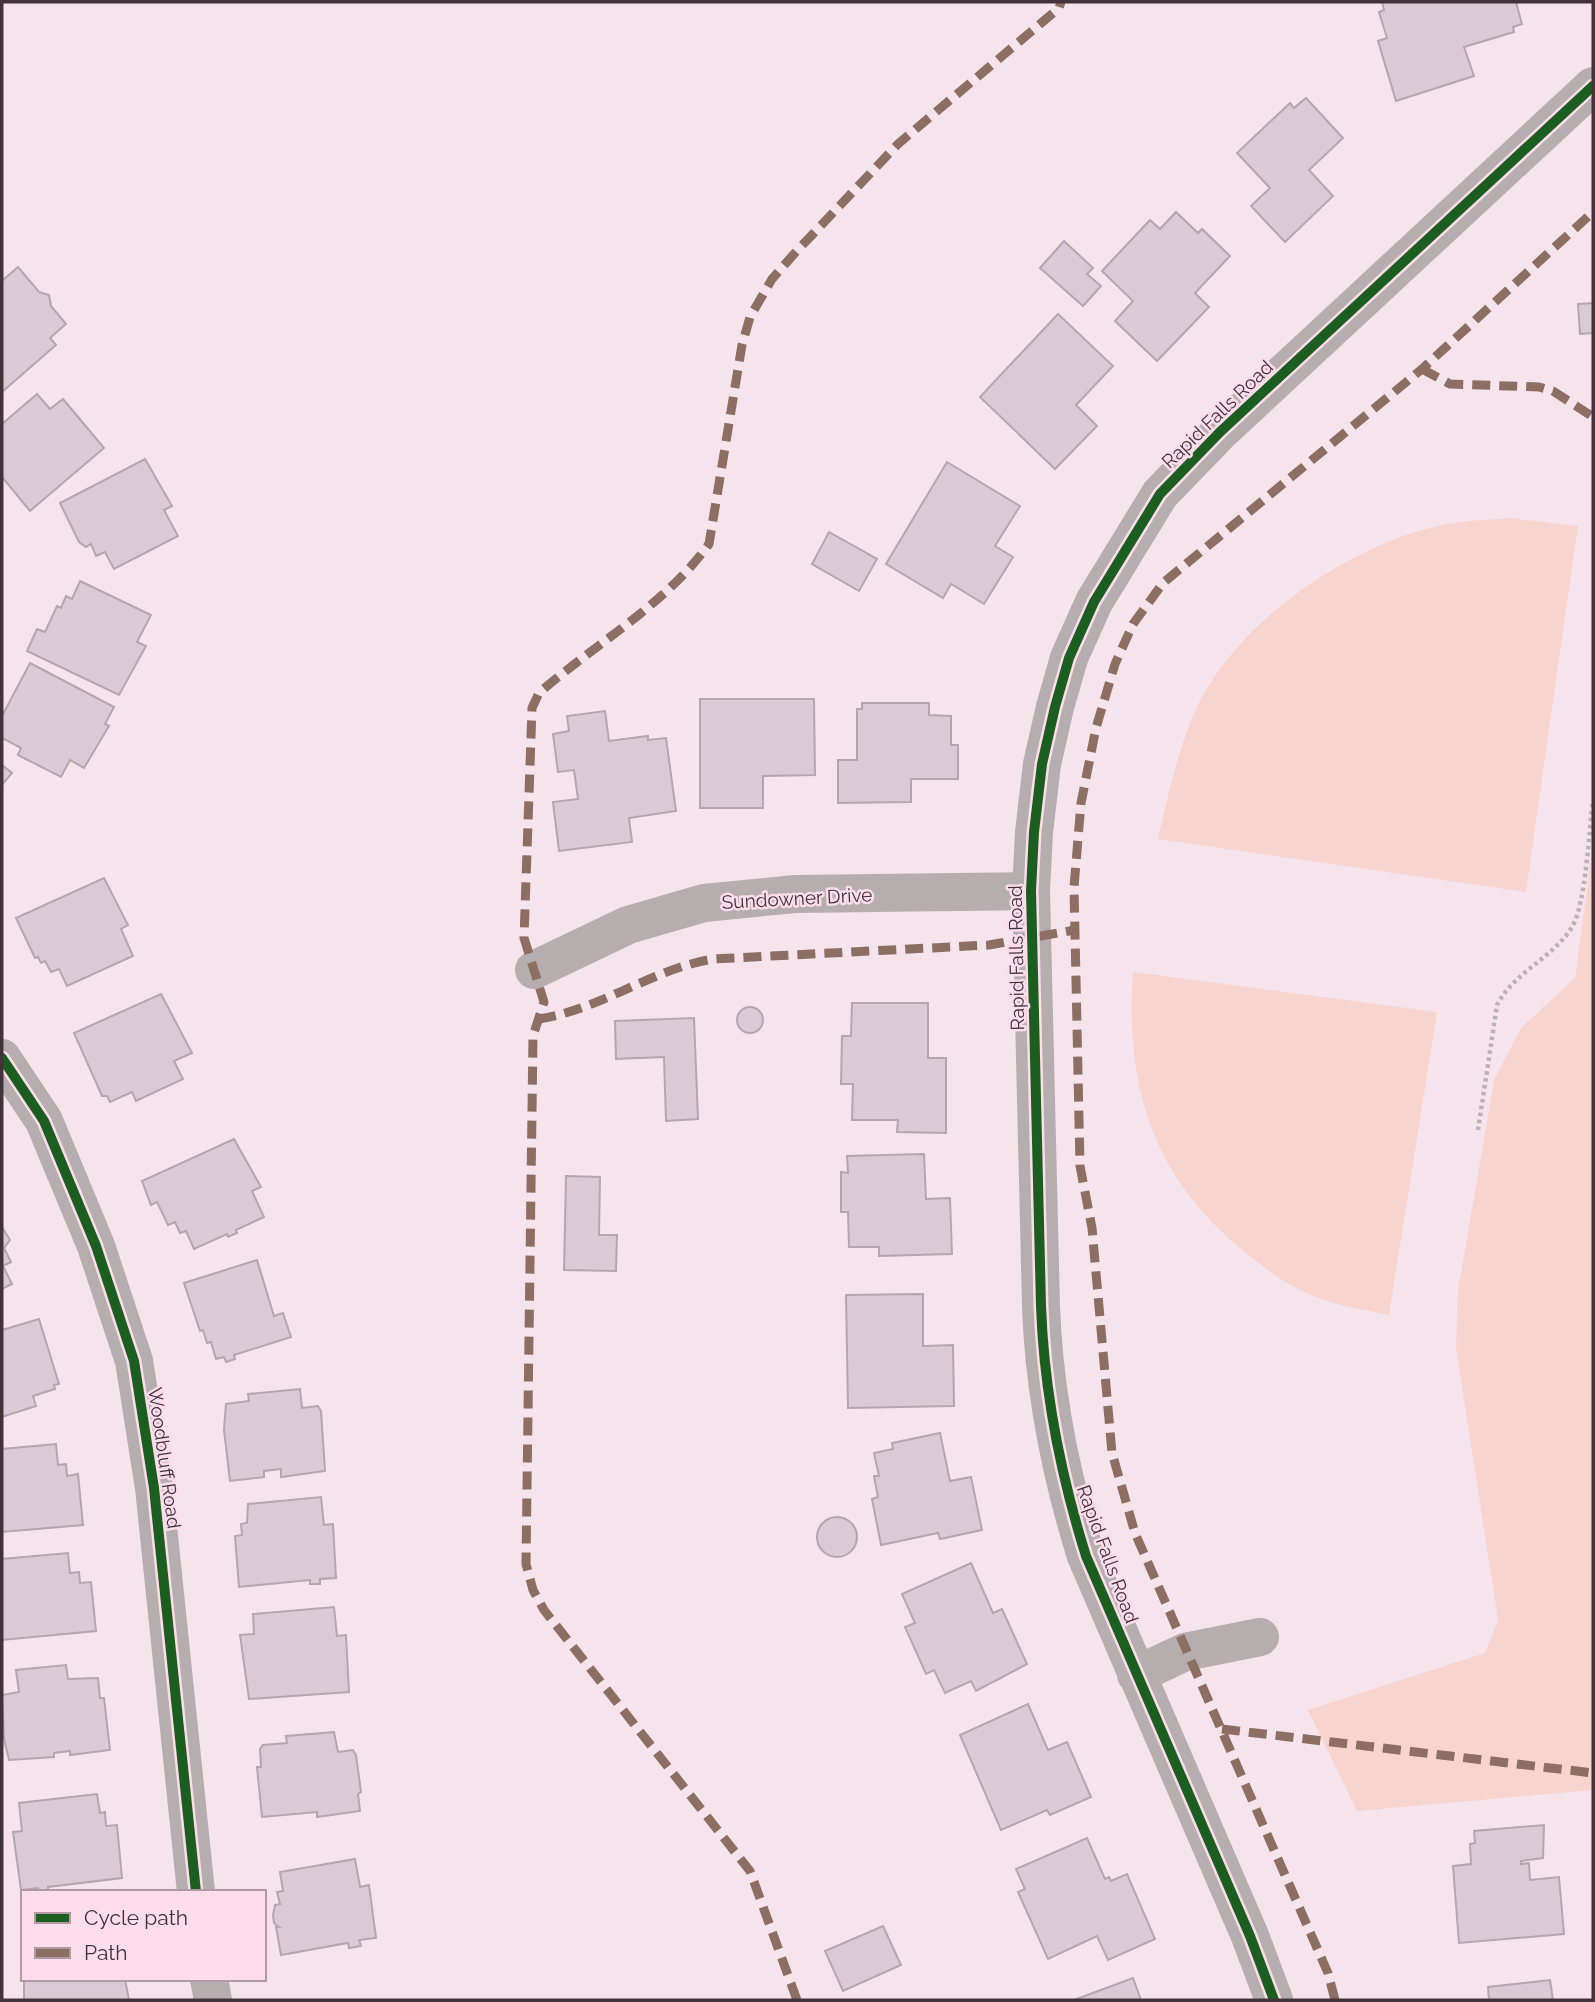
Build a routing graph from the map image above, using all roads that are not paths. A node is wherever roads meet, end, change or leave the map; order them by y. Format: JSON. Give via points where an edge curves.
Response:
{"nodes":[{"id":1,"x":1593,"y":86,"type":"edge"},
{"id":2,"x":1031,"y":891,"type":"junction"},
{"id":3,"x":534,"y":970,"type":"dead end"},
{"id":4,"x":2,"y":1058,"type":"edge"},
{"id":5,"x":1261,"y":1637,"type":"dead end"},
{"id":6,"x":1136,"y":1675,"type":"junction"},
{"id":7,"x":196,"y":1890,"type":"edge"},
{"id":8,"x":209,"y":1981,"type":"edge"},
{"id":9,"x":213,"y":2000,"type":"edge"},
{"id":10,"x":1274,"y":2000,"type":"edge"}],
"edges":[{"from":1,"to":2,"type":"street","name":"Rapid Falls Road","via":[[1220,432],[1160,494],[1100,592],[1069,658],[1042,764]]},
{"from":2,"to":3,"type":"street","name":"Sundowner Drive","via":[[795,894],[704,903],[628,925]]},
{"from":2,"to":6,"type":"street","name":"Rapid Falls Road","via":[[1043,1364],[1067,1495],[1086,1556]]},
{"from":4,"to":7,"type":"street","name":"Woodbluff Road","via":[[44,1121],[96,1246],[134,1361],[154,1488]]},
{"from":5,"to":6,"type":"street","via":[[1185,1652]]},
{"from":6,"to":10,"type":"street","name":"Rapid Falls Road"},
{"from":8,"to":9,"type":"street"}]}
